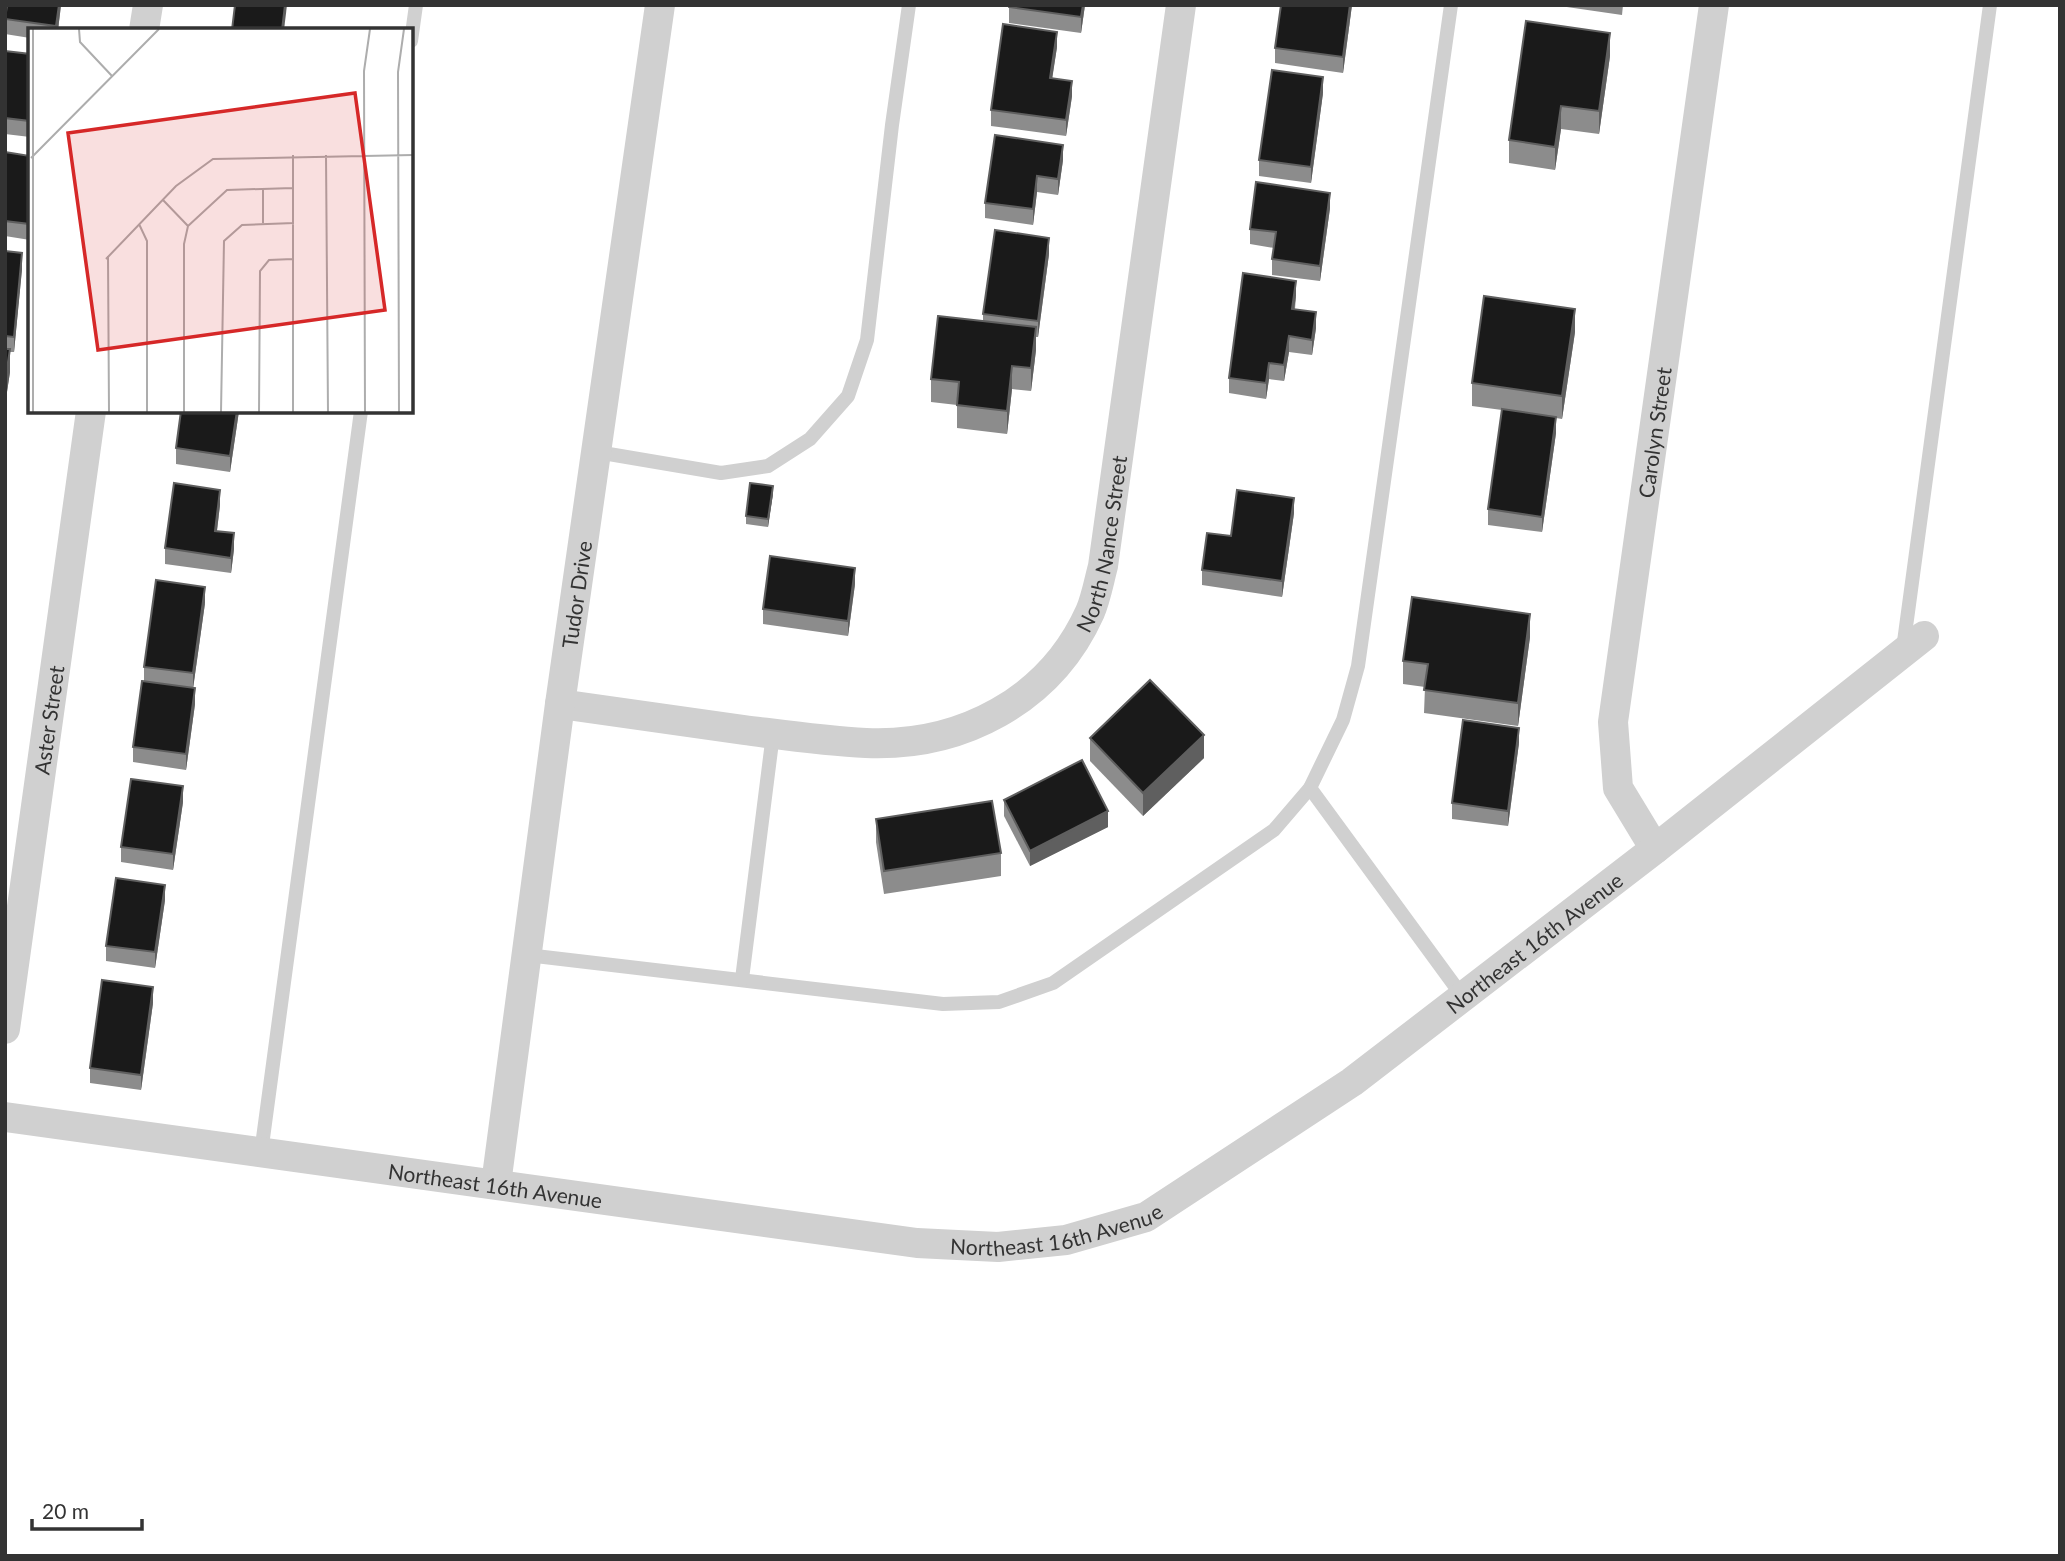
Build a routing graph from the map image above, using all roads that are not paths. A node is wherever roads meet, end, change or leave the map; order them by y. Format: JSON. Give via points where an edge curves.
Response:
{"nodes":[{"id":1,"x":148,"y":5,"type":"edge"},
{"id":2,"x":416,"y":5,"type":"edge"},
{"id":3,"x":660,"y":5,"type":"edge"},
{"id":4,"x":909,"y":5,"type":"edge"},
{"id":5,"x":1181,"y":5,"type":"edge"},
{"id":6,"x":1451,"y":5,"type":"edge"},
{"id":7,"x":1714,"y":5,"type":"edge"},
{"id":8,"x":1990,"y":5,"type":"edge"},
{"id":9,"x":145,"y":28,"type":"edge"},
{"id":10,"x":413,"y":28,"type":"edge"},
{"id":11,"x":91,"y":413,"type":"edge"},
{"id":12,"x":361,"y":413,"type":"edge"},
{"id":13,"x":597,"y":452,"type":"junction"},
{"id":14,"x":1913,"y":644,"type":"joint"},
{"id":15,"x":560,"y":704,"type":"junction"},
{"id":16,"x":774,"y":734,"type":"junction"},
{"id":17,"x":1310,"y":788,"type":"junction"},
{"id":18,"x":1655,"y":849,"type":"junction"},
{"id":19,"x":527,"y":955,"type":"junction"},
{"id":20,"x":742,"y":979,"type":"junction"},
{"id":21,"x":1463,"y":997,"type":"junction"},
{"id":22,"x":5,"y":1029,"type":"edge"},
{"id":23,"x":5,"y":1117,"type":"edge"},
{"id":24,"x":261,"y":1153,"type":"junction"},
{"id":25,"x":496,"y":1184,"type":"junction"}],
"edges":[{"from":1,"to":9,"type":"street"},
{"from":2,"to":10,"type":"lane"},
{"from":3,"to":13,"type":"street","name":"Tudor Drive"},
{"from":4,"to":13,"type":"lane","via":[[867,340],[848,396],[810,439],[768,466],[721,473]]},
{"from":5,"to":16,"type":"street","name":"North Nance Street","via":[[1103,566],[1091,611],[1044,681],[977,724],[927,739],[867,743]]},
{"from":6,"to":17,"type":"lane","via":[[1357,666],[1343,720]]},
{"from":7,"to":18,"type":"street","name":"Carolyn Street","via":[[1613,722],[1618,788]]},
{"from":8,"to":14,"type":"lane"},
{"from":11,"to":22,"type":"street","name":"Aster Street"},
{"from":12,"to":24,"type":"lane"},
{"from":13,"to":15,"type":"street","name":"Tudor Drive"},
{"from":14,"to":18,"type":"street","name":"Northeast 16th Avenue"},
{"from":15,"to":16,"type":"street","name":"North Nance Street"},
{"from":15,"to":19,"type":"street","name":"Tudor Drive"},
{"from":16,"to":20,"type":"lane"},
{"from":17,"to":20,"type":"lane","via":[[1274,831],[1203,881],[1054,983],[999,1002],[943,1004]]},
{"from":17,"to":21,"type":"lane"},
{"from":18,"to":21,"type":"street","name":"Northeast 16th Avenue"},
{"from":19,"to":20,"type":"lane"},
{"from":19,"to":25,"type":"street","name":"Tudor Drive"},
{"from":21,"to":25,"type":"street","name":"Northeast 16th Avenue","via":[[1352,1082],[1146,1217],[1066,1240],[998,1247],[917,1243]]},
{"from":23,"to":24,"type":"street","name":"Northeast 16th Avenue"},
{"from":24,"to":25,"type":"street","name":"Northeast 16th Avenue"}]}
